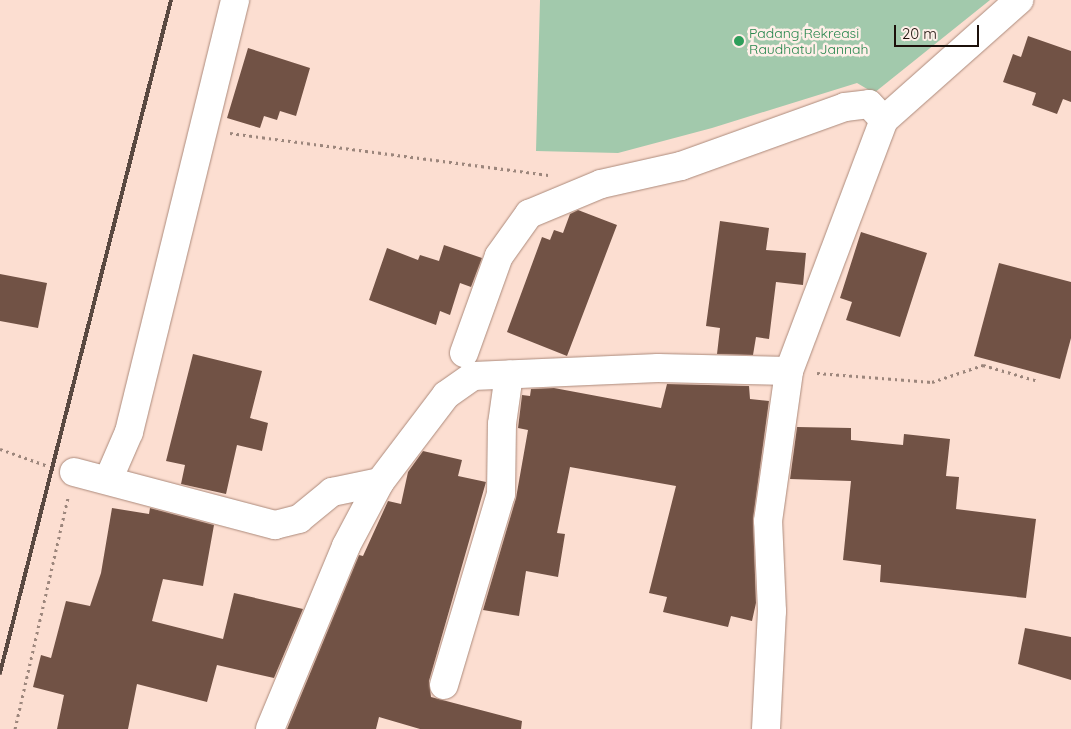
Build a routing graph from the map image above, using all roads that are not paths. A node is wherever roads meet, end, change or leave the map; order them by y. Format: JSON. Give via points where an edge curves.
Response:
{"nodes":[{"id":1,"x":235,"y":0,"type":"edge"},
{"id":2,"x":1019,"y":0,"type":"edge"},
{"id":3,"x":884,"y":120,"type":"junction"},
{"id":4,"x":464,"y":353,"type":"dead end"},
{"id":5,"x":788,"y":371,"type":"junction"},
{"id":6,"x":508,"y":374,"type":"junction"},
{"id":7,"x":74,"y":472,"type":"road end"},
{"id":8,"x":109,"y":478,"type":"junction"},
{"id":9,"x":380,"y":482,"type":"junction"},
{"id":10,"x":444,"y":685,"type":"dead end"},
{"id":11,"x":270,"y":729,"type":"edge"},
{"id":12,"x":766,"y":729,"type":"edge"}],
"edges":[{"from":1,"to":8,"type":"street","via":[[129,432]]},
{"from":2,"to":3,"type":"street"},
{"from":3,"to":4,"type":"street","via":[[870,104],[845,107],[681,166],[601,184],[529,214],[499,256]]},
{"from":3,"to":5,"type":"street"},
{"from":5,"to":6,"type":"street","via":[[658,368]]},
{"from":5,"to":12,"type":"street","via":[[768,521],[772,611]]},
{"from":6,"to":9,"type":"street","via":[[473,376],[446,395]]},
{"from":6,"to":10,"type":"street","via":[[502,424],[501,494]]},
{"from":7,"to":8,"type":"street"},
{"from":8,"to":9,"type":"street","via":[[275,525],[299,519],[332,492]]},
{"from":9,"to":11,"type":"street","via":[[346,546]]}]}
